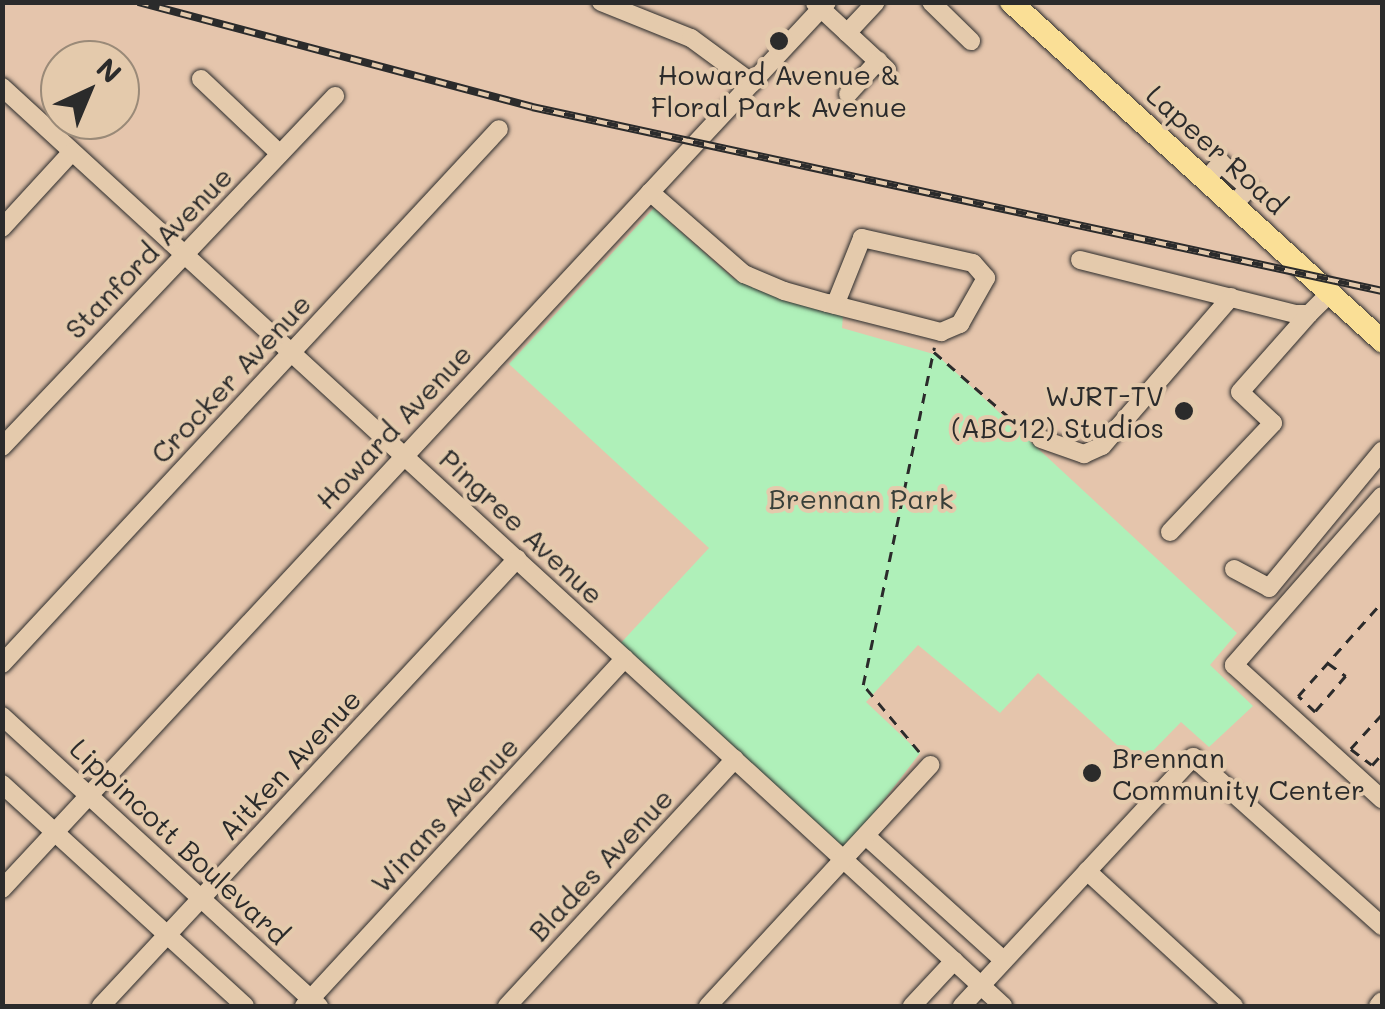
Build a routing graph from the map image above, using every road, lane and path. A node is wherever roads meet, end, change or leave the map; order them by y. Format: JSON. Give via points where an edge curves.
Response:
{"nodes":[{"id":1,"x":876,"y":2,"type":"edge"},
{"id":2,"x":931,"y":2,"type":"edge"},
{"id":3,"x":1012,"y":2,"type":"edge"},
{"id":4,"x":601,"y":5,"type":"edge"},
{"id":5,"x":821,"y":5,"type":"edge"},
{"id":6,"x":636,"y":9,"type":"edge"},
{"id":7,"x":847,"y":33,"type":"junction"},
{"id":8,"x":971,"y":41,"type":"dead end"},
{"id":9,"x":201,"y":79,"type":"dead end"},
{"id":10,"x":752,"y":83,"type":"junction"},
{"id":11,"x":2,"y":87,"type":"edge"},
{"id":12,"x":848,"y":94,"type":"dead end"},
{"id":13,"x":335,"y":96,"type":"dead end"},
{"id":14,"x":499,"y":129,"type":"dead end"},
{"id":15,"x":72,"y":152,"type":"junction"},
{"id":16,"x":280,"y":153,"type":"junction"},
{"id":17,"x":650,"y":192,"type":"junction"},
{"id":18,"x":2,"y":228,"type":"edge"},
{"id":19,"x":186,"y":256,"type":"junction"},
{"id":20,"x":1080,"y":260,"type":"dead end"},
{"id":21,"x":1330,"y":293,"type":"junction"},
{"id":22,"x":1230,"y":297,"type":"junction"},
{"id":23,"x":835,"y":305,"type":"junction"},
{"id":24,"x":1309,"y":314,"type":"junction"},
{"id":25,"x":941,"y":332,"type":"junction"},
{"id":26,"x":1382,"y":341,"type":"edge"},
{"id":27,"x":933,"y":351,"type":"junction"},
{"id":28,"x":292,"y":352,"type":"junction"},
{"id":29,"x":1041,"y":439,"type":"joint"},
{"id":30,"x":2,"y":447,"type":"edge"},
{"id":31,"x":1382,"y":450,"type":"edge"},
{"id":32,"x":403,"y":454,"type":"junction"},
{"id":33,"x":1382,"y":496,"type":"edge"},
{"id":34,"x":1170,"y":532,"type":"dead end"},
{"id":35,"x":517,"y":558,"type":"junction"},
{"id":36,"x":1234,"y":568,"type":"dead end"},
{"id":37,"x":1382,"y":602,"type":"edge"},
{"id":38,"x":625,"y":658,"type":"junction"},
{"id":39,"x":1328,"y":663,"type":"junction"},
{"id":40,"x":2,"y":664,"type":"edge"},
{"id":41,"x":1382,"y":715,"type":"edge"},
{"id":42,"x":2,"y":716,"type":"edge"},
{"id":43,"x":1382,"y":754,"type":"edge"},
{"id":44,"x":734,"y":760,"type":"junction"},
{"id":45,"x":930,"y":765,"type":"joint"},
{"id":46,"x":2,"y":784,"type":"edge"},
{"id":47,"x":88,"y":794,"type":"junction"},
{"id":48,"x":1382,"y":800,"type":"edge"},
{"id":49,"x":55,"y":832,"type":"junction"},
{"id":50,"x":866,"y":836,"type":"junction"},
{"id":51,"x":844,"y":860,"type":"junction"},
{"id":52,"x":1087,"y":872,"type":"junction"},
{"id":53,"x":2,"y":889,"type":"edge"},
{"id":54,"x":202,"y":899,"type":"junction"},
{"id":55,"x":1382,"y":926,"type":"edge"},
{"id":56,"x":167,"y":936,"type":"junction"},
{"id":57,"x":1003,"y":960,"type":"junction"},
{"id":58,"x":954,"y":961,"type":"junction"},
{"id":59,"x":980,"y":986,"type":"junction"},
{"id":60,"x":312,"y":1004,"type":"edge"},
{"id":61,"x":102,"y":1006,"type":"edge"},
{"id":62,"x":245,"y":1006,"type":"edge"},
{"id":63,"x":507,"y":1006,"type":"edge"},
{"id":64,"x":708,"y":1006,"type":"edge"},
{"id":65,"x":912,"y":1006,"type":"edge"},
{"id":66,"x":962,"y":1006,"type":"edge"},
{"id":67,"x":1002,"y":1006,"type":"edge"},
{"id":68,"x":1234,"y":1006,"type":"edge"}],
"edges":[{"from":1,"to":7,"type":"street"},
{"from":2,"to":8,"type":"street"},
{"from":3,"to":21,"type":"main road","name":"Lapeer Road"},
{"from":4,"to":6,"type":"street"},
{"from":5,"to":7,"type":"street"},
{"from":5,"to":10,"type":"street","name":"Howard Avenue"},
{"from":6,"to":10,"type":"street"},
{"from":7,"to":12,"type":"street","via":[[883,65]]},
{"from":9,"to":16,"type":"street"},
{"from":10,"to":17,"type":"street","name":"Howard Avenue"},
{"from":11,"to":15,"type":"street","name":"Pingree Avenue"},
{"from":13,"to":16,"type":"street","name":"Stanford Avenue"},
{"from":14,"to":28,"type":"street","name":"Crocker Avenue"},
{"from":15,"to":18,"type":"street"},
{"from":15,"to":19,"type":"street","name":"Pingree Avenue"},
{"from":16,"to":19,"type":"street","name":"Stanford Avenue"},
{"from":17,"to":23,"type":"street","via":[[744,274]]},
{"from":17,"to":32,"type":"street","name":"Howard Avenue"},
{"from":19,"to":28,"type":"street","name":"Pingree Avenue"},
{"from":19,"to":30,"type":"street","name":"Stanford Avenue"},
{"from":20,"to":22,"type":"street"},
{"from":21,"to":24,"type":"street"},
{"from":21,"to":26,"type":"main road","name":"Lapeer Road"},
{"from":22,"to":24,"type":"street"},
{"from":22,"to":29,"type":"street","via":[[1102,446],[1084,454]]},
{"from":23,"to":25,"type":"street"},
{"from":23,"to":25,"type":"street","via":[[862,238],[972,263],[986,278],[982,294]]},
{"from":24,"to":34,"type":"street","via":[[1240,392],[1273,423]]},
{"from":25,"to":27,"type":"path"},
{"from":27,"to":29,"type":"path"},
{"from":27,"to":45,"type":"path","via":[[864,685]]},
{"from":28,"to":32,"type":"street","name":"Pingree Avenue"},
{"from":28,"to":40,"type":"street","name":"Crocker Avenue"},
{"from":31,"to":36,"type":"street","via":[[1268,588]]},
{"from":32,"to":35,"type":"street","name":"Pingree Avenue"},
{"from":32,"to":47,"type":"street","name":"Howard Avenue"},
{"from":33,"to":48,"type":"street","via":[[1234,665]]},
{"from":35,"to":38,"type":"street","name":"Pingree Avenue"},
{"from":35,"to":54,"type":"street","name":"Aitken Avenue"},
{"from":37,"to":39,"type":"path"},
{"from":38,"to":44,"type":"street","name":"Pingree Avenue"},
{"from":38,"to":60,"type":"street","name":"Winans Avenue"},
{"from":39,"to":39,"type":"path","via":[[1298,696],[1314,712],[1346,676]]},
{"from":41,"to":43,"type":"path","via":[[1351,749],[1372,765]]},
{"from":42,"to":47,"type":"street","name":"Lippincott Boulevard"},
{"from":44,"to":51,"type":"street","name":"Pingree Avenue"},
{"from":44,"to":63,"type":"street","name":"Blades Avenue"},
{"from":45,"to":50,"type":"street"},
{"from":46,"to":49,"type":"street"},
{"from":47,"to":49,"type":"street","name":"Howard Avenue"},
{"from":47,"to":54,"type":"street","name":"Lippincott Boulevard"},
{"from":49,"to":53,"type":"street","name":"Howard Avenue"},
{"from":49,"to":56,"type":"street"},
{"from":50,"to":51,"type":"street"},
{"from":50,"to":57,"type":"street"},
{"from":51,"to":58,"type":"street","name":"Pingree Avenue"},
{"from":51,"to":64,"type":"street"},
{"from":52,"to":55,"type":"street","via":[[1193,756]]},
{"from":52,"to":57,"type":"street"},
{"from":52,"to":68,"type":"street"},
{"from":54,"to":56,"type":"street","name":"Aitken Avenue"},
{"from":54,"to":60,"type":"street","name":"Lippincott Boulevard"},
{"from":56,"to":61,"type":"street","name":"Aitken Avenue"},
{"from":56,"to":62,"type":"street"},
{"from":57,"to":59,"type":"street"},
{"from":58,"to":59,"type":"street","name":"Pingree Avenue"},
{"from":58,"to":65,"type":"street"},
{"from":59,"to":66,"type":"street"},
{"from":59,"to":67,"type":"street","name":"Pingree Avenue"}]}
